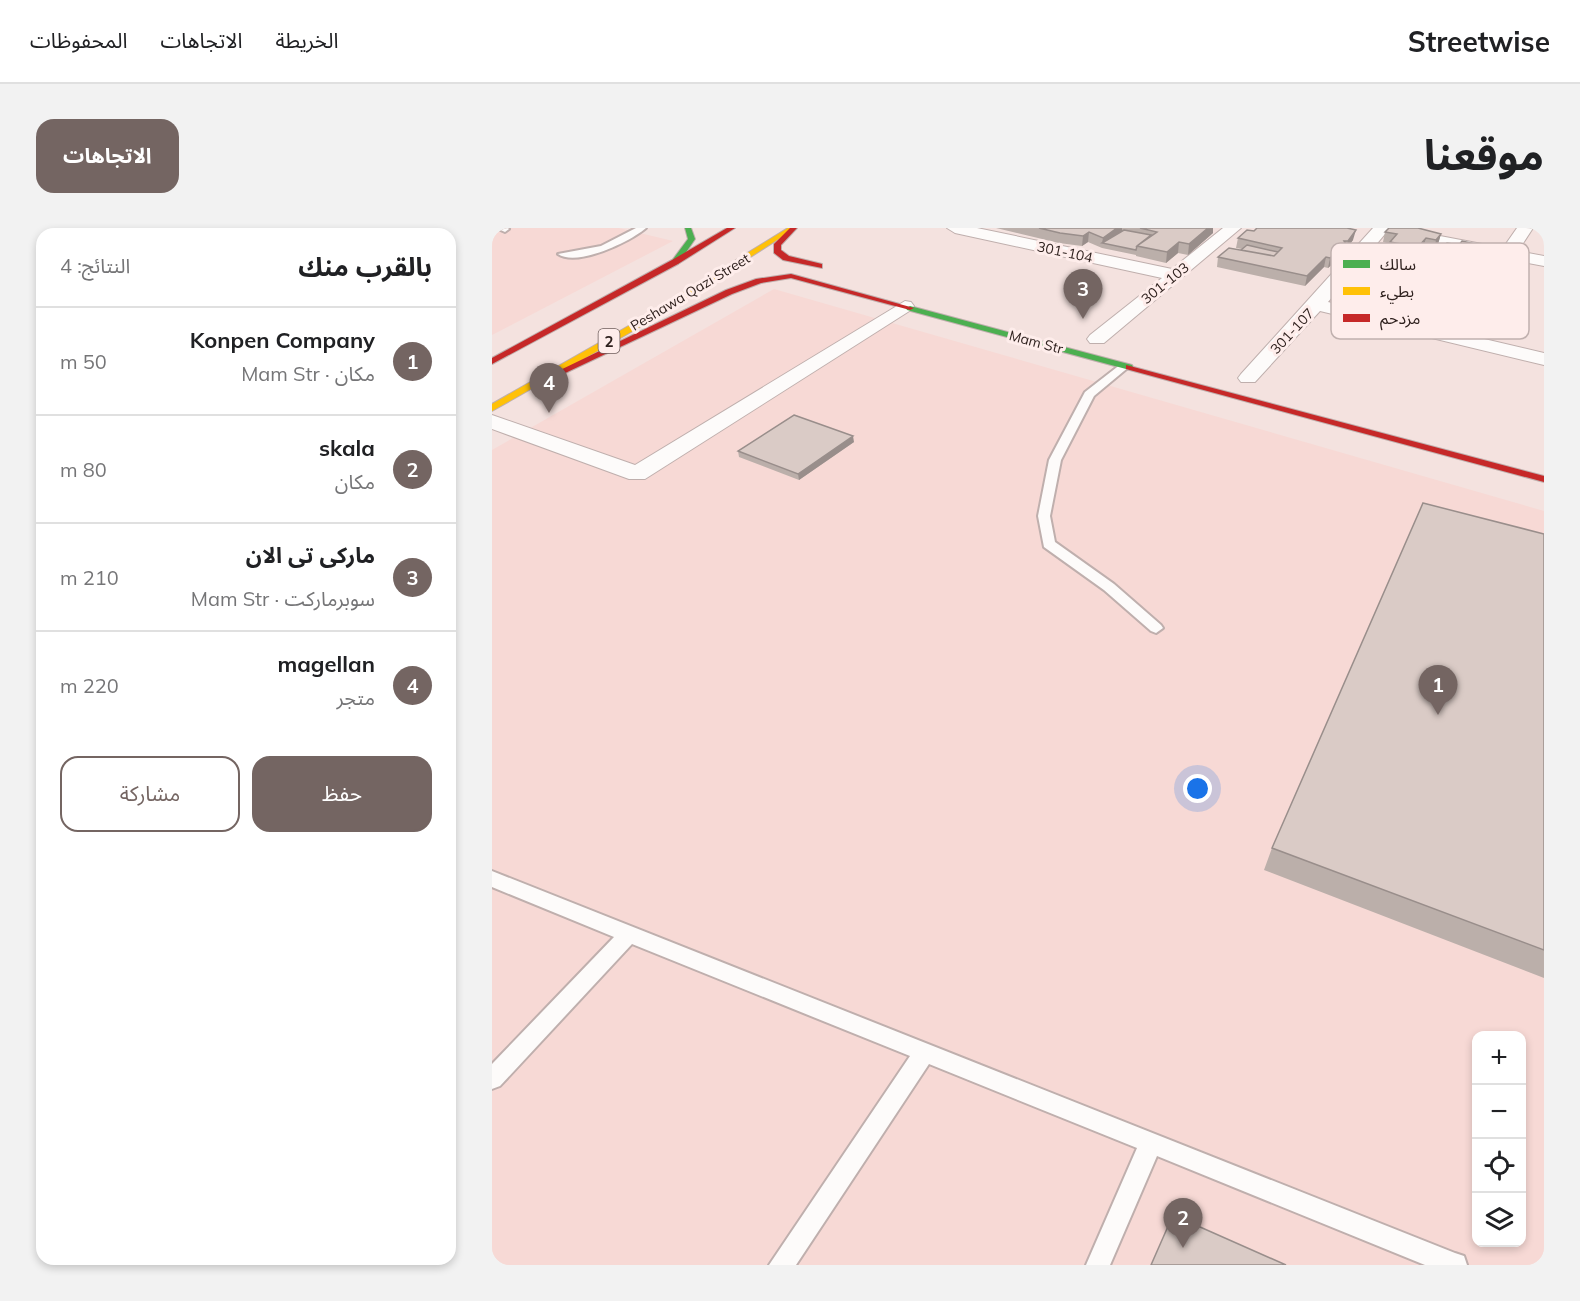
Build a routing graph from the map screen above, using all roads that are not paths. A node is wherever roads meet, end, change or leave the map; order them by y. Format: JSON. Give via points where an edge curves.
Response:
{"nodes":[{"id":1,"x":642,"y":228,"type":"edge"},
{"id":2,"x":688,"y":228,"type":"edge"},
{"id":3,"x":732,"y":228,"type":"edge"},
{"id":4,"x":794,"y":228,"type":"edge"},
{"id":5,"x":1378,"y":228,"type":"edge"},
{"id":6,"x":1525,"y":228,"type":"edge"},
{"id":7,"x":963,"y":229,"type":"edge"},
{"id":8,"x":1227,"y":229,"type":"edge"},
{"id":9,"x":1366,"y":243,"type":"edge"},
{"id":10,"x":1453,"y":243,"type":"edge"},
{"id":11,"x":1515,"y":243,"type":"edge"},
{"id":12,"x":562,"y":254,"type":"dead end"},
{"id":13,"x":1529,"y":258,"type":"edge"},
{"id":14,"x":1544,"y":261,"type":"edge"},
{"id":15,"x":675,"y":262,"type":"junction"},
{"id":16,"x":812,"y":265,"type":"junction"},
{"id":17,"x":835,"y":270,"type":"dead end"},
{"id":18,"x":1174,"y":275,"type":"junction"},
{"id":19,"x":791,"y":276,"type":"junction"},
{"id":20,"x":1331,"y":287,"type":"edge"},
{"id":21,"x":904,"y":306,"type":"junction"},
{"id":22,"x":1316,"y":306,"type":"junction"},
{"id":23,"x":1331,"y":309,"type":"edge"},
{"id":24,"x":1092,"y":337,"type":"joint"},
{"id":25,"x":1459,"y":339,"type":"edge"},
{"id":26,"x":1120,"y":345,"type":"dead end"},
{"id":27,"x":1544,"y":359,"type":"edge"},
{"id":28,"x":493,"y":360,"type":"edge"},
{"id":29,"x":1125,"y":366,"type":"junction"},
{"id":30,"x":1248,"y":378,"type":"dead end"},
{"id":31,"x":540,"y":380,"type":"junction"},
{"id":32,"x":492,"y":408,"type":"edge"},
{"id":33,"x":492,"y":422,"type":"edge"},
{"id":34,"x":1544,"y":479,"type":"edge"},
{"id":35,"x":1156,"y":627,"type":"dead end"},
{"id":36,"x":492,"y":879,"type":"edge"},
{"id":37,"x":629,"y":933,"type":"junction"},
{"id":38,"x":925,"y":1053,"type":"junction"},
{"id":39,"x":492,"y":1079,"type":"edge"},
{"id":40,"x":1150,"y":1143,"type":"junction"},
{"id":41,"x":781,"y":1265,"type":"edge"},
{"id":42,"x":1098,"y":1265,"type":"edge"},
{"id":43,"x":1455,"y":1265,"type":"edge"}],
"edges":[{"from":1,"to":12,"type":"lane","via":[[603,250]]},
{"from":2,"to":15,"type":"main road","via":[[692,239]]},
{"from":3,"to":15,"type":"main road","name":"Peshawa Qazi Street","number":"2"},
{"from":4,"to":16,"type":"main road","via":[[778,244],[777,251],[786,258]]},
{"from":4,"to":31,"type":"main road","name":"Peshawa Qazi Street","number":"2"},
{"from":5,"to":9,"type":"street","name":"301-107"},
{"from":5,"to":10,"type":"street"},
{"from":6,"to":11,"type":"street"},
{"from":7,"to":18,"type":"street","name":"301-104"},
{"from":8,"to":18,"type":"street","name":"301-103"},
{"from":13,"to":14,"type":"street"},
{"from":15,"to":28,"type":"main road","name":"Peshawa Qazi Street","number":"2"},
{"from":16,"to":17,"type":"main road"},
{"from":16,"to":19,"type":"main road","via":[[790,262],[777,269]]},
{"from":18,"to":24,"type":"street","name":"301-103"},
{"from":19,"to":21,"type":"main road","name":"Mam Str"},
{"from":19,"to":31,"type":"main road","name":"Mam Str","via":[[732,290]]},
{"from":20,"to":22,"type":"street","name":"301-107"},
{"from":21,"to":29,"type":"main road","name":"Mam Str"},
{"from":21,"to":33,"type":"street","via":[[637,474]]},
{"from":22,"to":23,"type":"street"},
{"from":22,"to":30,"type":"street","name":"301-107"},
{"from":24,"to":26,"type":"main road"},
{"from":25,"to":27,"type":"street"},
{"from":29,"to":34,"type":"main road","name":"Mam Str"},
{"from":29,"to":35,"type":"lane","via":[[1089,394],[1054,460],[1044,516],[1049,544]]},
{"from":31,"to":32,"type":"main road","name":"Peshawa Qazi Street","number":"2"},
{"from":36,"to":37,"type":"lane"},
{"from":37,"to":38,"type":"lane"},
{"from":37,"to":39,"type":"lane"},
{"from":38,"to":40,"type":"lane"},
{"from":38,"to":41,"type":"lane"},
{"from":40,"to":42,"type":"lane"},
{"from":40,"to":43,"type":"lane"}]}
